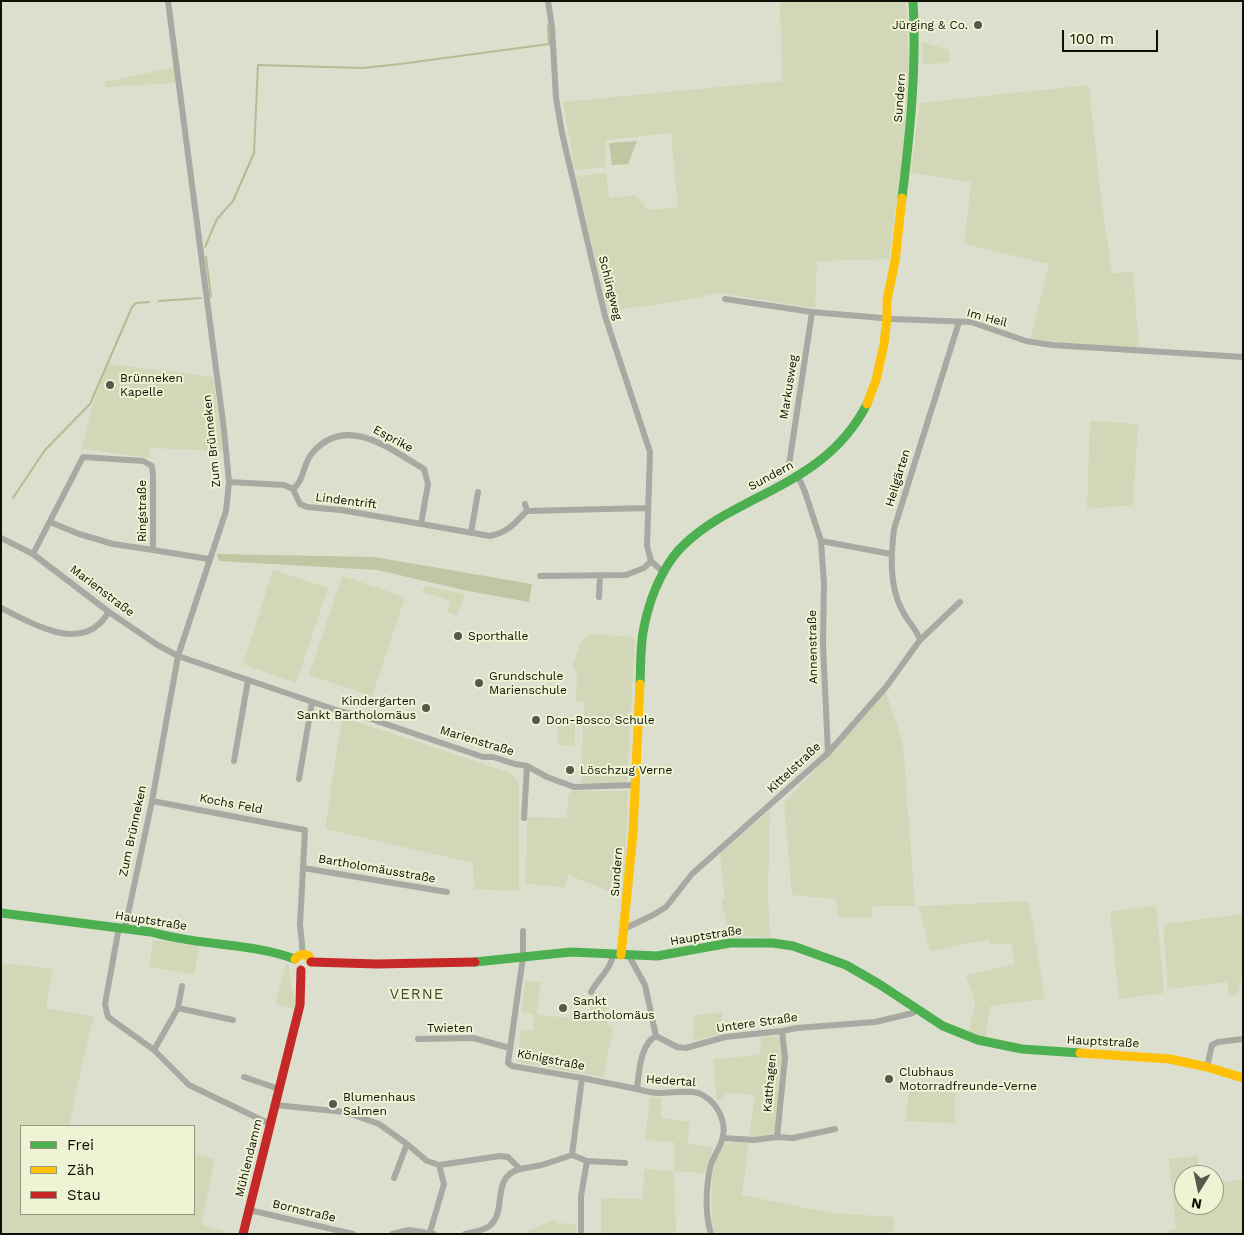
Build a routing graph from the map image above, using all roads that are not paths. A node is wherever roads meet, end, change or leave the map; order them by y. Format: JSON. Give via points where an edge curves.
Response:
{"nodes":[{"id":1,"x":168,"y":1,"type":"edge"},
{"id":2,"x":548,"y":1,"type":"edge"},
{"id":3,"x":913,"y":1,"type":"edge"},
{"id":4,"x":725,"y":299,"type":"dead end"},
{"id":5,"x":812,"y":312,"type":"junction"},
{"id":6,"x":887,"y":318,"type":"junction"},
{"id":7,"x":959,"y":322,"type":"junction"},
{"id":8,"x":1243,"y":357,"type":"edge"},
{"id":9,"x":788,"y":465,"type":"dead end"},
{"id":10,"x":798,"y":476,"type":"junction"},
{"id":11,"x":229,"y":482,"type":"junction"},
{"id":12,"x":293,"y":489,"type":"junction"},
{"id":13,"x":478,"y":492,"type":"dead end"},
{"id":14,"x":648,"y":508,"type":"junction"},
{"id":15,"x":50,"y":522,"type":"junction"},
{"id":16,"x":421,"y":524,"type":"junction"},
{"id":17,"x":471,"y":533,"type":"junction"},
{"id":18,"x":1,"y":538,"type":"edge"},
{"id":19,"x":821,"y":541,"type":"junction"},
{"id":20,"x":153,"y":550,"type":"junction"},
{"id":21,"x":33,"y":554,"type":"junction"},
{"id":22,"x":891,"y":554,"type":"junction"},
{"id":23,"x":210,"y":559,"type":"junction"},
{"id":24,"x":651,"y":561,"type":"junction"},
{"id":25,"x":663,"y":572,"type":"junction"},
{"id":26,"x":600,"y":575,"type":"junction"},
{"id":27,"x":540,"y":576,"type":"dead end"},
{"id":28,"x":599,"y":596,"type":"dead end"},
{"id":29,"x":960,"y":602,"type":"dead end"},
{"id":30,"x":1,"y":608,"type":"edge"},
{"id":31,"x":109,"y":612,"type":"junction"},
{"id":32,"x":920,"y":640,"type":"junction"},
{"id":33,"x":178,"y":656,"type":"junction"},
{"id":34,"x":248,"y":680,"type":"junction"},
{"id":35,"x":312,"y":702,"type":"junction"},
{"id":36,"x":828,"y":753,"type":"junction"},
{"id":37,"x":234,"y":761,"type":"dead end"},
{"id":38,"x":527,"y":766,"type":"junction"},
{"id":39,"x":299,"y":779,"type":"dead end"},
{"id":40,"x":636,"y":785,"type":"junction"},
{"id":41,"x":152,"y":801,"type":"junction"},
{"id":42,"x":524,"y":818,"type":"dead end"},
{"id":43,"x":305,"y":830,"type":"joint"},
{"id":44,"x":303,"y":868,"type":"junction"},
{"id":45,"x":448,"y":892,"type":"dead end"},
{"id":46,"x":1,"y":913,"type":"edge"},
{"id":47,"x":122,"y":928,"type":"junction"},
{"id":48,"x":624,"y":929,"type":"junction"},
{"id":49,"x":523,"y":931,"type":"dead end"},
{"id":50,"x":621,"y":955,"type":"junction"},
{"id":51,"x":299,"y":956,"type":"junction"},
{"id":52,"x":523,"y":957,"type":"junction"},
{"id":53,"x":311,"y":962,"type":"junction"},
{"id":54,"x":301,"y":970,"type":"junction"},
{"id":55,"x":182,"y":986,"type":"dead end"},
{"id":56,"x":591,"y":992,"type":"dead end"},
{"id":57,"x":178,"y":1008,"type":"junction"},
{"id":58,"x":916,"y":1009,"type":"junction"},
{"id":59,"x":233,"y":1020,"type":"dead end"},
{"id":60,"x":782,"y":1031,"type":"junction"},
{"id":61,"x":656,"y":1036,"type":"junction"},
{"id":62,"x":418,"y":1039,"type":"dead end"},
{"id":63,"x":1243,"y":1039,"type":"edge"},
{"id":64,"x":510,"y":1048,"type":"junction"},
{"id":65,"x":154,"y":1050,"type":"junction"},
{"id":66,"x":1207,"y":1067,"type":"junction"},
{"id":67,"x":244,"y":1078,"type":"dead end"},
{"id":68,"x":582,"y":1078,"type":"junction"},
{"id":69,"x":1243,"y":1078,"type":"edge"},
{"id":70,"x":279,"y":1089,"type":"junction"},
{"id":71,"x":636,"y":1089,"type":"junction"},
{"id":72,"x":275,"y":1105,"type":"junction"},
{"id":73,"x":270,"y":1124,"type":"junction"},
{"id":74,"x":836,"y":1129,"type":"dead end"},
{"id":75,"x":777,"y":1137,"type":"junction"},
{"id":76,"x":723,"y":1138,"type":"junction"},
{"id":77,"x":407,"y":1144,"type":"junction"},
{"id":78,"x":572,"y":1155,"type":"junction"},
{"id":79,"x":587,"y":1161,"type":"junction"},
{"id":80,"x":626,"y":1163,"type":"dead end"},
{"id":81,"x":439,"y":1165,"type":"junction"},
{"id":82,"x":520,"y":1169,"type":"junction"},
{"id":83,"x":394,"y":1178,"type":"dead end"},
{"id":84,"x":249,"y":1210,"type":"junction"},
{"id":85,"x":432,"y":1233,"type":"edge"},
{"id":86,"x":243,"y":1234,"type":"edge"},
{"id":87,"x":353,"y":1234,"type":"edge"},
{"id":88,"x":392,"y":1234,"type":"edge"},
{"id":89,"x":465,"y":1234,"type":"edge"},
{"id":90,"x":581,"y":1234,"type":"edge"},
{"id":91,"x":711,"y":1234,"type":"edge"}],
"edges":[{"from":1,"to":11,"type":"street","name":"Zum Brünneken"},
{"from":2,"to":14,"type":"street","name":"Schlingweg","via":[[556,98],[565,149],[605,316],[650,452]]},
{"from":3,"to":6,"type":"street","name":"Sundern","via":[[914,62],[909,146],[895,260],[887,297]]},
{"from":4,"to":5,"type":"street","name":"Im Heil"},
{"from":5,"to":6,"type":"street","name":"Im Heil"},
{"from":5,"to":9,"type":"street","name":"Markusweg"},
{"from":6,"to":7,"type":"street","name":"Im Heil"},
{"from":6,"to":10,"type":"street","name":"Sundern","via":[[879,366],[863,410],[836,448]]},
{"from":7,"to":8,"type":"street","name":"Im Heil","via":[[971,322],[1026,341],[1052,345]]},
{"from":7,"to":22,"type":"street","name":"Heilgärten","via":[[894,529]]},
{"from":10,"to":19,"type":"street","name":"Annenstraße"},
{"from":10,"to":25,"type":"street","name":"Sundern","via":[[725,514],[698,532],[671,558]]},
{"from":11,"to":12,"type":"street","via":[[284,485]]},
{"from":11,"to":23,"type":"street","name":"Zum Brünneken","via":[[226,511]]},
{"from":12,"to":16,"type":"street","name":"Lindentrift","via":[[300,504],[307,507]]},
{"from":12,"to":16,"type":"street","name":"Esprike","via":[[299,484],[311,454],[323,443],[352,434],[367,437],[424,469],[428,484]]},
{"from":13,"to":17,"type":"street"},
{"from":14,"to":17,"type":"street","name":"Lindentrift","via":[[526,508],[512,527],[502,534]]},
{"from":14,"to":24,"type":"street","name":"Schlingweg","via":[[647,546]]},
{"from":15,"to":20,"type":"street","name":"Ringstraße","via":[[113,544]]},
{"from":15,"to":20,"type":"street","name":"Ringstraße","via":[[82,457],[143,461],[152,466]]},
{"from":15,"to":21,"type":"street","name":"Ringstraße"},
{"from":16,"to":17,"type":"street","name":"Lindentrift"},
{"from":18,"to":21,"type":"street","name":"Marienstraße"},
{"from":19,"to":22,"type":"street"},
{"from":19,"to":36,"type":"street","name":"Annenstraße"},
{"from":20,"to":23,"type":"street","name":"Ringstraße"},
{"from":21,"to":31,"type":"street","name":"Marienstraße"},
{"from":22,"to":32,"type":"street","name":"Heilgärten","via":[[896,598]]},
{"from":23,"to":33,"type":"street","name":"Zum Brünneken"},
{"from":24,"to":25,"type":"street"},
{"from":24,"to":26,"type":"street","via":[[626,576]]},
{"from":25,"to":40,"type":"street","name":"Sundern","via":[[648,606],[643,629]]},
{"from":26,"to":27,"type":"street"},
{"from":26,"to":28,"type":"street"},
{"from":29,"to":32,"type":"street","name":"Kittelstraße"},
{"from":30,"to":31,"type":"street","via":[[38,627],[59,633],[82,633],[99,625]]},
{"from":31,"to":33,"type":"street","name":"Marienstraße"},
{"from":32,"to":36,"type":"street","name":"Kittelstraße","via":[[886,687]]},
{"from":33,"to":34,"type":"street","name":"Marienstraße"},
{"from":33,"to":41,"type":"street","name":"Zum Brünneken"},
{"from":34,"to":35,"type":"street","name":"Marienstraße"},
{"from":34,"to":37,"type":"street"},
{"from":35,"to":38,"type":"street","name":"Marienstraße","via":[[483,757]]},
{"from":35,"to":39,"type":"street"},
{"from":36,"to":48,"type":"street","name":"Kittelstraße","via":[[692,874],[666,907]]},
{"from":38,"to":40,"type":"street","name":"Marienstraße","via":[[574,787]]},
{"from":38,"to":42,"type":"street"},
{"from":40,"to":48,"type":"street","name":"Sundern"},
{"from":41,"to":43,"type":"street","name":"Kochs Feld"},
{"from":41,"to":47,"type":"street","name":"Zum Brünneken"},
{"from":43,"to":44,"type":"street","name":"Bartholomäusstraße"},
{"from":44,"to":45,"type":"street","name":"Bartholomäusstraße"},
{"from":44,"to":51,"type":"street","name":"Bartholomäusstraße"},
{"from":46,"to":47,"type":"street","name":"Hauptstraße"},
{"from":47,"to":51,"type":"street","name":"Hauptstraße","via":[[175,939]]},
{"from":47,"to":65,"type":"street","name":"Zum Brünneken","via":[[105,1004],[108,1016]]},
{"from":48,"to":50,"type":"street","name":"Sundern"},
{"from":49,"to":52,"type":"street","name":"Königstraße"},
{"from":50,"to":52,"type":"street","name":"Hauptstraße","via":[[571,952]]},
{"from":50,"to":56,"type":"street"},
{"from":50,"to":58,"type":"street","name":"Hauptstraße","via":[[658,956],[733,943],[786,945],[846,965]]},
{"from":50,"to":61,"type":"street","via":[[645,985]]},
{"from":51,"to":53,"type":"street","via":[[309,956]]},
{"from":51,"to":54,"type":"street","via":[[296,966]]},
{"from":52,"to":53,"type":"street","name":"Hauptstraße","via":[[472,962]]},
{"from":52,"to":64,"type":"street","name":"Königstraße"},
{"from":53,"to":54,"type":"street","via":[[308,968]]},
{"from":54,"to":70,"type":"street","name":"Mühlendamm","via":[[300,1005]]},
{"from":55,"to":57,"type":"street"},
{"from":57,"to":59,"type":"street"},
{"from":57,"to":65,"type":"street"},
{"from":58,"to":60,"type":"street","name":"Untere Straße","via":[[913,1013],[875,1022]]},
{"from":58,"to":66,"type":"street","name":"Hauptstraße","via":[[952,1030],[999,1045],[1170,1059]]},
{"from":60,"to":61,"type":"street","name":"Untere Straße","via":[[725,1037],[686,1048]]},
{"from":60,"to":75,"type":"street","name":"Katthagen","via":[[785,1058]]},
{"from":61,"to":71,"type":"street","via":[[647,1044],[643,1054]]},
{"from":62,"to":64,"type":"street","name":"Twieten","via":[[473,1038]]},
{"from":63,"to":66,"type":"street","via":[[1212,1045]]},
{"from":64,"to":68,"type":"street","name":"Königstraße","via":[[508,1063],[512,1066]]},
{"from":65,"to":73,"type":"street","name":"Zum Brünneken","via":[[189,1084]]},
{"from":66,"to":69,"type":"street","name":"Hauptstraße"},
{"from":67,"to":70,"type":"street"},
{"from":68,"to":71,"type":"street","name":"Königstraße"},
{"from":68,"to":78,"type":"street"},
{"from":70,"to":72,"type":"street","name":"Mühlendamm"},
{"from":71,"to":76,"type":"street","name":"Hedertal","via":[[657,1093],[687,1092],[711,1100],[720,1111]]},
{"from":72,"to":73,"type":"street","name":"Mühlendamm"},
{"from":72,"to":77,"type":"street","via":[[345,1112],[379,1124]]},
{"from":73,"to":84,"type":"street","name":"Mühlendamm"},
{"from":74,"to":75,"type":"street","via":[[792,1138]]},
{"from":75,"to":76,"type":"street","via":[[754,1140]]},
{"from":76,"to":91,"type":"street","via":[[710,1166],[708,1225]]},
{"from":77,"to":81,"type":"street","via":[[427,1161]]},
{"from":77,"to":83,"type":"street"},
{"from":78,"to":79,"type":"street"},
{"from":78,"to":82,"type":"street"},
{"from":79,"to":80,"type":"street"},
{"from":79,"to":90,"type":"street","via":[[581,1196]]},
{"from":81,"to":82,"type":"street","via":[[500,1156],[508,1157]]},
{"from":81,"to":85,"type":"street","via":[[444,1184]]},
{"from":82,"to":89,"type":"street","via":[[504,1178],[498,1208],[488,1228]]},
{"from":84,"to":86,"type":"street","name":"Mühlendamm"},
{"from":84,"to":87,"type":"street","name":"Bornstraße"},
{"from":85,"to":88,"type":"street","via":[[409,1230]]}]}
